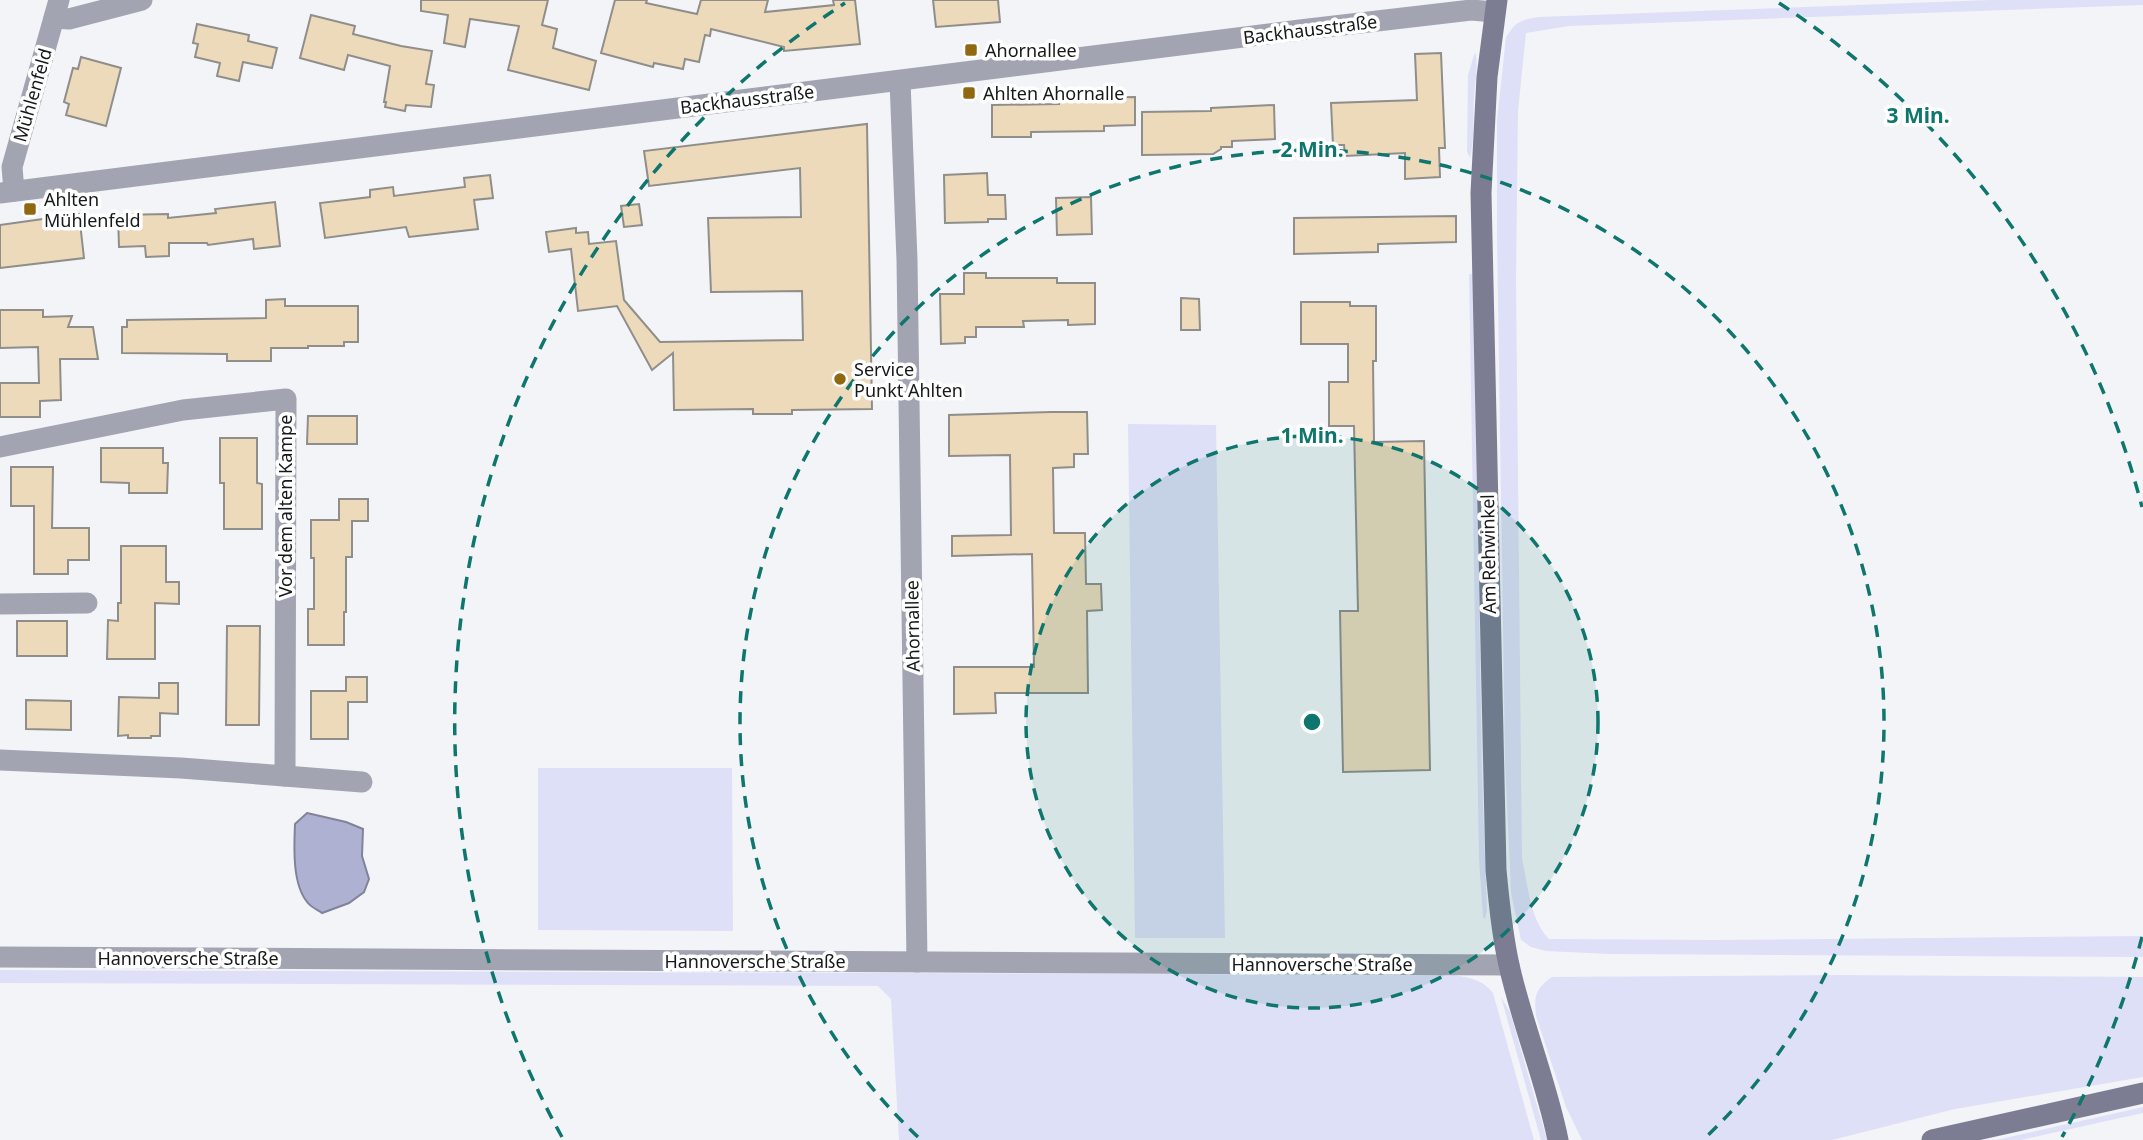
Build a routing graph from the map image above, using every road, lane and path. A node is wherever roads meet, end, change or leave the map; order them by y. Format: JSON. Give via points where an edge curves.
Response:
{"nodes":[{"id":1,"x":142,"y":0,"type":"edge"},
{"id":2,"x":1496,"y":6,"type":"edge"},
{"id":3,"x":56,"y":9,"type":"edge"},
{"id":4,"x":900,"y":81,"type":"junction"},
{"id":5,"x":7,"y":192,"type":"edge"},
{"id":6,"x":0,"y":447,"type":"edge"},
{"id":7,"x":88,"y":603,"type":"dead end"},
{"id":8,"x":0,"y":604,"type":"edge"},
{"id":9,"x":0,"y":760,"type":"edge"},
{"id":10,"x":285,"y":776,"type":"junction"},
{"id":11,"x":362,"y":782,"type":"dead end"},
{"id":12,"x":0,"y":957,"type":"edge"},
{"id":13,"x":917,"y":962,"type":"junction"},
{"id":14,"x":1509,"y":965,"type":"junction"},
{"id":15,"x":2143,"y":1093,"type":"edge"},
{"id":16,"x":1550,"y":1102,"type":"junction"},
{"id":17,"x":1558,"y":1140,"type":"edge"},
{"id":18,"x":1572,"y":1140,"type":"edge"},
{"id":19,"x":1932,"y":1140,"type":"edge"}],
"edges":[{"from":1,"to":3,"type":"street","via":[[69,19]]},
{"from":2,"to":4,"type":"street","name":"Backhausstraße"},
{"from":2,"to":14,"type":"street","name":"Am Rehwinkel","via":[[1481,193],[1496,870]]},
{"from":3,"to":5,"type":"street","name":"Mühlenfeld"},
{"from":4,"to":5,"type":"street","name":"Backhausstraße"},
{"from":4,"to":13,"type":"street","name":"Ahornallee"},
{"from":6,"to":10,"type":"street","name":"Vor dem alten Kampe","via":[[183,410],[286,399]]},
{"from":7,"to":8,"type":"street"},
{"from":9,"to":10,"type":"street"},
{"from":10,"to":11,"type":"street"},
{"from":12,"to":13,"type":"street","name":"Hannoversche Straße"},
{"from":13,"to":14,"type":"street","name":"Hannoversche Straße"},
{"from":14,"to":16,"type":"street","name":"Am Rehwinkel"},
{"from":15,"to":19,"type":"street"},
{"from":16,"to":17,"type":"street","name":"Am Rehwinkel"},
{"from":16,"to":18,"type":"street","name":"Am Rehwinkel"}]}
